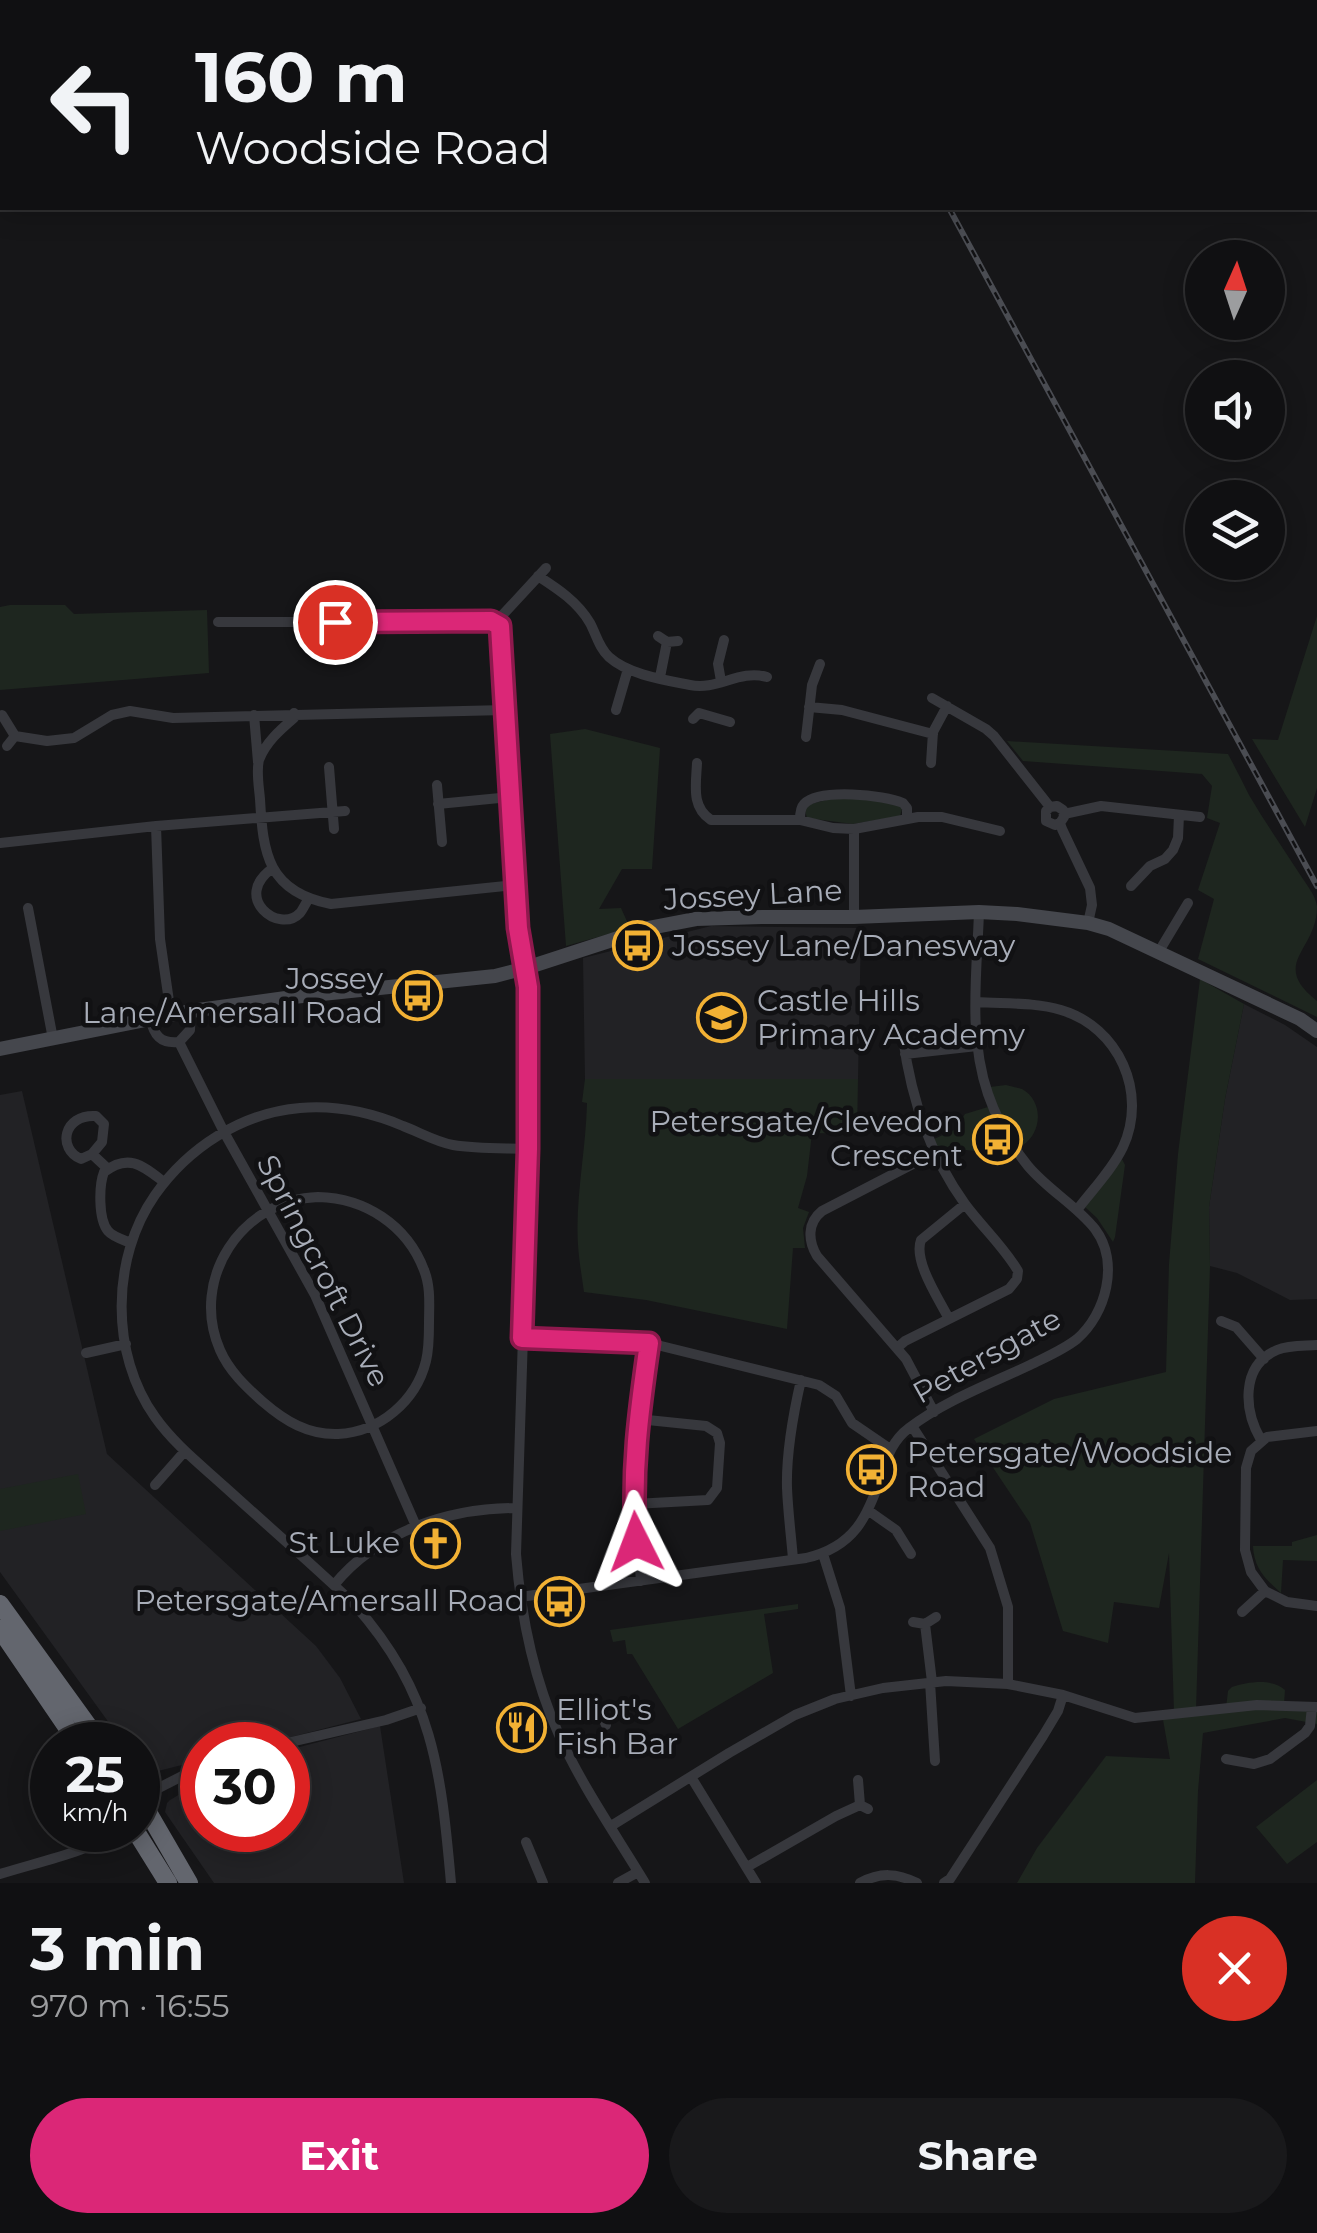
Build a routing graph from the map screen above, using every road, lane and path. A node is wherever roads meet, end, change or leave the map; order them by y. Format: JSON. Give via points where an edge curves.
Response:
{"nodes":[{"id":1,"x":218,"y":622,"type":"dead end"},
{"id":2,"x":496,"y":622,"type":"junction"},
{"id":3,"x":668,"y":640,"type":"dead end"},
{"id":4,"x":724,"y":640,"type":"dead end"},
{"id":5,"x":820,"y":664,"type":"dead end"},
{"id":6,"x":628,"y":669,"type":"junction"},
{"id":7,"x":767,"y":677,"type":"dead end"},
{"id":8,"x":660,"y":678,"type":"junction"},
{"id":9,"x":721,"y":681,"type":"junction"},
{"id":10,"x":698,"y":687,"type":"junction"},
{"id":11,"x":932,"y":698,"type":"dead end"},
{"id":12,"x":947,"y":706,"type":"junction"},
{"id":13,"x":810,"y":707,"type":"junction"},
{"id":14,"x":505,"y":710,"type":"junction"},
{"id":15,"x":616,"y":710,"type":"dead end"},
{"id":16,"x":294,"y":714,"type":"junction"},
{"id":17,"x":254,"y":715,"type":"junction"},
{"id":18,"x":2,"y":716,"type":"edge"},
{"id":19,"x":730,"y":722,"type":"dead end"},
{"id":20,"x":933,"y":734,"type":"junction"},
{"id":21,"x":806,"y":736,"type":"dead end"},
{"id":22,"x":258,"y":762,"type":"junction"},
{"id":23,"x":931,"y":763,"type":"dead end"},
{"id":24,"x":697,"y":764,"type":"dead end"},
{"id":25,"x":330,"y":768,"type":"dead end"},
{"id":26,"x":437,"y":786,"type":"dead end"},
{"id":27,"x":510,"y":797,"type":"junction"},
{"id":28,"x":438,"y":804,"type":"junction"},
{"id":29,"x":1050,"y":807,"type":"junction"},
{"id":30,"x":345,"y":811,"type":"dead end"},
{"id":31,"x":332,"y":812,"type":"junction"},
{"id":32,"x":1179,"y":815,"type":"junction"},
{"id":33,"x":1200,"y":817,"type":"dead end"},
{"id":34,"x":261,"y":818,"type":"junction"},
{"id":35,"x":1062,"y":819,"type":"junction"},
{"id":36,"x":800,"y":820,"type":"junction"},
{"id":37,"x":907,"y":820,"type":"junction"},
{"id":38,"x":156,"y":826,"type":"junction"},
{"id":39,"x":854,"y":828,"type":"junction"},
{"id":40,"x":334,"y":829,"type":"dead end"},
{"id":41,"x":1003,"y":831,"type":"dead end"},
{"id":42,"x":442,"y":842,"type":"dead end"},
{"id":43,"x":0,"y":844,"type":"edge"},
{"id":44,"x":1163,"y":860,"type":"junction"},
{"id":45,"x":273,"y":868,"type":"junction"},
{"id":46,"x":1172,"y":870,"type":"dead end"},
{"id":47,"x":515,"y":885,"type":"junction"},
{"id":48,"x":1132,"y":886,"type":"dead end"},
{"id":49,"x":309,"y":898,"type":"junction"},
{"id":50,"x":1188,"y":903,"type":"dead end"},
{"id":51,"x":28,"y":908,"type":"dead end"},
{"id":52,"x":979,"y":912,"type":"junction"},
{"id":53,"x":854,"y":917,"type":"junction"},
{"id":54,"x":1088,"y":923,"type":"junction"},
{"id":55,"x":1158,"y":953,"type":"junction"},
{"id":56,"x":526,"y":968,"type":"junction"},
{"id":57,"x":976,"y":1002,"type":"junction"},
{"id":58,"x":191,"y":1011,"type":"junction"},
{"id":59,"x":171,"y":1015,"type":"junction"},
{"id":60,"x":150,"y":1018,"type":"junction"},
{"id":61,"x":1317,"y":1031,"type":"edge"},
{"id":62,"x":53,"y":1038,"type":"junction"},
{"id":63,"x":903,"y":1038,"type":"dead end"},
{"id":64,"x":179,"y":1042,"type":"junction"},
{"id":65,"x":977,"y":1046,"type":"junction"},
{"id":66,"x":0,"y":1049,"type":"edge"},
{"id":67,"x":906,"y":1054,"type":"junction"},
{"id":68,"x":224,"y":1132,"type":"junction"},
{"id":69,"x":528,"y":1149,"type":"junction"},
{"id":70,"x":934,"y":1153,"type":"junction"},
{"id":71,"x":92,"y":1154,"type":"junction"},
{"id":72,"x":108,"y":1169,"type":"junction"},
{"id":73,"x":164,"y":1182,"type":"junction"},
{"id":74,"x":965,"y":1204,"type":"junction"},
{"id":75,"x":268,"y":1210,"type":"junction"},
{"id":76,"x":1076,"y":1210,"type":"junction"},
{"id":77,"x":131,"y":1242,"type":"junction"},
{"id":78,"x":948,"y":1319,"type":"junction"},
{"id":79,"x":1221,"y":1321,"type":"dead end"},
{"id":80,"x":522,"y":1338,"type":"junction"},
{"id":81,"x":649,"y":1343,"type":"junction"},
{"id":82,"x":126,"y":1344,"type":"junction"},
{"id":83,"x":1317,"y":1345,"type":"edge"},
{"id":84,"x":897,"y":1348,"type":"junction"},
{"id":85,"x":86,"y":1353,"type":"dead end"},
{"id":86,"x":1264,"y":1359,"type":"junction"},
{"id":87,"x":801,"y":1380,"type":"junction"},
{"id":88,"x":934,"y":1412,"type":"junction"},
{"id":89,"x":638,"y":1418,"type":"junction"},
{"id":90,"x":372,"y":1426,"type":"junction"},
{"id":91,"x":912,"y":1426,"type":"junction"},
{"id":92,"x":1317,"y":1431,"type":"edge"},
{"id":93,"x":1262,"y":1440,"type":"junction"},
{"id":94,"x":890,"y":1449,"type":"junction"},
{"id":95,"x":186,"y":1451,"type":"junction"},
{"id":96,"x":154,"y":1485,"type":"dead end"},
{"id":97,"x":634,"y":1504,"type":"junction"},
{"id":98,"x":517,"y":1508,"type":"junction"},
{"id":99,"x":868,"y":1511,"type":"junction"},
{"id":100,"x":416,"y":1526,"type":"junction"},
{"id":101,"x":823,"y":1554,"type":"junction"},
{"id":102,"x":911,"y":1554,"type":"dead end"},
{"id":103,"x":793,"y":1559,"type":"junction"},
{"id":104,"x":640,"y":1580,"type":"junction"},
{"id":105,"x":334,"y":1585,"type":"junction"},
{"id":106,"x":1265,"y":1590,"type":"junction"},
{"id":107,"x":520,"y":1596,"type":"junction"},
{"id":108,"x":0,"y":1604,"type":"edge"},
{"id":109,"x":1317,"y":1606,"type":"edge"},
{"id":110,"x":1242,"y":1612,"type":"dead end"},
{"id":111,"x":936,"y":1617,"type":"dead end"},
{"id":112,"x":0,"y":1629,"type":"edge"},
{"id":113,"x":931,"y":1682,"type":"junction"},
{"id":114,"x":1008,"y":1684,"type":"junction"},
{"id":115,"x":1063,"y":1695,"type":"junction"},
{"id":116,"x":851,"y":1696,"type":"junction"},
{"id":117,"x":1314,"y":1707,"type":"edge"},
{"id":118,"x":420,"y":1708,"type":"junction"},
{"id":119,"x":553,"y":1721,"type":"junction"},
{"id":120,"x":63,"y":1722,"type":"edge"},
{"id":121,"x":85,"y":1722,"type":"edge"},
{"id":122,"x":606,"y":1725,"type":"dead end"},
{"id":123,"x":310,"y":1738,"type":"edge"},
{"id":124,"x":1226,"y":1759,"type":"dead end"},
{"id":125,"x":935,"y":1761,"type":"dead end"},
{"id":126,"x":691,"y":1777,"type":"junction"},
{"id":127,"x":858,"y":1780,"type":"dead end"},
{"id":128,"x":611,"y":1826,"type":"junction"},
{"id":129,"x":160,"y":1835,"type":"edge"},
{"id":130,"x":526,"y":1842,"type":"dead end"},
{"id":131,"x":74,"y":1852,"type":"edge"},
{"id":132,"x":148,"y":1852,"type":"edge"},
{"id":133,"x":747,"y":1868,"type":"junction"},
{"id":134,"x":0,"y":1874,"type":"edge"},
{"id":135,"x":642,"y":1878,"type":"edge"},
{"id":136,"x":168,"y":1883,"type":"edge"},
{"id":137,"x":189,"y":1883,"type":"edge"},
{"id":138,"x":451,"y":1883,"type":"edge"},
{"id":139,"x":544,"y":1883,"type":"edge"},
{"id":140,"x":618,"y":1883,"type":"edge"},
{"id":141,"x":756,"y":1883,"type":"edge"},
{"id":142,"x":860,"y":1883,"type":"edge"},
{"id":143,"x":917,"y":1883,"type":"edge"},
{"id":144,"x":944,"y":1883,"type":"edge"}],
"edges":[{"from":1,"to":2,"type":"street"},
{"from":2,"to":6,"type":"street","via":[[542,572],[580,608],[609,657]]},
{"from":2,"to":14,"type":"street"},
{"from":3,"to":8,"type":"street"},
{"from":4,"to":9,"type":"street"},
{"from":5,"to":13,"type":"street"},
{"from":6,"to":8,"type":"street"},
{"from":6,"to":15,"type":"street"},
{"from":7,"to":9,"type":"street","via":[[748,673]]},
{"from":8,"to":10,"type":"street"},
{"from":9,"to":10,"type":"street"},
{"from":10,"to":19,"type":"street","via":[[696,716]]},
{"from":11,"to":12,"type":"street"},
{"from":12,"to":20,"type":"street"},
{"from":12,"to":29,"type":"street","via":[[986,728]]},
{"from":13,"to":20,"type":"street"},
{"from":13,"to":21,"type":"street"},
{"from":14,"to":16,"type":"street"},
{"from":14,"to":27,"type":"street"},
{"from":16,"to":17,"type":"street"},
{"from":16,"to":22,"type":"street"},
{"from":17,"to":18,"type":"street","via":[[173,718],[130,711],[74,738],[47,741],[11,741]]},
{"from":17,"to":22,"type":"street"},
{"from":20,"to":23,"type":"street"},
{"from":22,"to":34,"type":"street"},
{"from":24,"to":36,"type":"street","via":[[696,798],[705,816]]},
{"from":25,"to":31,"type":"street"},
{"from":26,"to":28,"type":"street"},
{"from":27,"to":28,"type":"street"},
{"from":27,"to":47,"type":"street"},
{"from":28,"to":42,"type":"street"},
{"from":29,"to":35,"type":"street","via":[[1060,808]]},
{"from":29,"to":35,"type":"street","via":[[1046,821],[1055,825]]},
{"from":30,"to":31,"type":"street"},
{"from":31,"to":34,"type":"street"},
{"from":31,"to":40,"type":"street"},
{"from":32,"to":33,"type":"street"},
{"from":32,"to":35,"type":"street","via":[[1101,806]]},
{"from":32,"to":44,"type":"street","via":[[1176,844]]},
{"from":34,"to":38,"type":"street"},
{"from":34,"to":45,"type":"street"},
{"from":35,"to":54,"type":"street","via":[[1090,888]]},
{"from":36,"to":37,"type":"street","via":[[806,803],[868,794],[904,803]]},
{"from":36,"to":39,"type":"street"},
{"from":37,"to":39,"type":"street"},
{"from":37,"to":41,"type":"street","via":[[942,816]]},
{"from":38,"to":43,"type":"street"},
{"from":38,"to":59,"type":"street"},
{"from":39,"to":53,"type":"street"},
{"from":44,"to":46,"type":"street"},
{"from":44,"to":48,"type":"street"},
{"from":45,"to":49,"type":"street"},
{"from":45,"to":49,"type":"street","via":[[256,889],[268,914],[295,917]]},
{"from":47,"to":49,"type":"street","via":[[330,904]]},
{"from":47,"to":56,"type":"street"},
{"from":50,"to":55,"type":"street"},
{"from":51,"to":62,"type":"street"},
{"from":52,"to":53,"type":"street","name":"Jossey Lane"},
{"from":52,"to":54,"type":"street","name":"Jossey Lane"},
{"from":52,"to":57,"type":"street","name":"Petersgate"},
{"from":53,"to":56,"type":"street","name":"Jossey Lane","via":[[676,922]]},
{"from":54,"to":55,"type":"street","name":"Jossey Lane"},
{"from":55,"to":61,"type":"street","name":"Jossey Lane"},
{"from":56,"to":58,"type":"street","name":"Jossey Lane"},
{"from":56,"to":69,"type":"street"},
{"from":57,"to":65,"type":"street","name":"Petersgate"},
{"from":57,"to":76,"type":"street","via":[[1068,1012],[1100,1031],[1126,1068],[1128,1136]]},
{"from":58,"to":59,"type":"street","name":"Jossey Lane"},
{"from":58,"to":64,"type":"street","via":[[190,1030]]},
{"from":59,"to":60,"type":"street","name":"Jossey Lane"},
{"from":60,"to":62,"type":"street","name":"Jossey Lane"},
{"from":60,"to":64,"type":"street","name":"Springcroft Drive","via":[[158,1038]]},
{"from":62,"to":66,"type":"street","name":"Jossey Lane"},
{"from":63,"to":67,"type":"street"},
{"from":64,"to":68,"type":"street","name":"Springcroft Drive"},
{"from":65,"to":67,"type":"street"},
{"from":65,"to":76,"type":"street","name":"Petersgate","via":[[1004,1131],[1029,1167]]},
{"from":67,"to":70,"type":"street"},
{"from":68,"to":69,"type":"street","via":[[277,1112],[342,1108],[455,1146]]},
{"from":68,"to":73,"type":"street"},
{"from":68,"to":75,"type":"street","name":"Springcroft Drive"},
{"from":69,"to":80,"type":"street"},
{"from":70,"to":74,"type":"street"},
{"from":70,"to":84,"type":"street","via":[[822,1210],[811,1224],[817,1256]]},
{"from":71,"to":71,"type":"street","via":[[81,1159],[70,1150],[70,1125],[81,1116],[104,1124]]},
{"from":71,"to":72,"type":"street"},
{"from":72,"to":73,"type":"street","via":[[134,1162]]},
{"from":72,"to":77,"type":"street","via":[[100,1194],[105,1228]]},
{"from":73,"to":77,"type":"street"},
{"from":74,"to":78,"type":"street","via":[[918,1246]]},
{"from":74,"to":78,"type":"street","via":[[1015,1266],[1017,1279],[1009,1290]]},
{"from":75,"to":90,"type":"street","name":"Springcroft Drive","via":[[315,1295]]},
{"from":75,"to":90,"type":"street","via":[[248,1224],[220,1262],[212,1290],[218,1346],[233,1372],[296,1426],[340,1434]]},
{"from":75,"to":90,"type":"street","via":[[303,1198],[360,1204],[398,1230],[424,1269],[426,1364],[411,1394]]},
{"from":76,"to":88,"type":"street","name":"Petersgate","via":[[1106,1254],[1100,1311],[1065,1347]]},
{"from":77,"to":82,"type":"street","via":[[122,1295]]},
{"from":78,"to":84,"type":"street"},
{"from":79,"to":86,"type":"street","via":[[1236,1327]]},
{"from":80,"to":81,"type":"street"},
{"from":80,"to":98,"type":"street"},
{"from":81,"to":87,"type":"street"},
{"from":81,"to":89,"type":"street"},
{"from":82,"to":85,"type":"street"},
{"from":82,"to":95,"type":"street","via":[[145,1402]]},
{"from":83,"to":86,"type":"street","via":[[1287,1347]]},
{"from":84,"to":88,"type":"street"},
{"from":86,"to":93,"type":"street","via":[[1248,1388],[1250,1418]]},
{"from":87,"to":94,"type":"street","via":[[836,1396],[852,1422]]},
{"from":87,"to":103,"type":"street","via":[[787,1487]]},
{"from":88,"to":91,"type":"street","name":"Petersgate"},
{"from":89,"to":97,"type":"street"},
{"from":89,"to":97,"type":"street","via":[[706,1426],[720,1443],[712,1497]]},
{"from":90,"to":100,"type":"street","name":"Springcroft Drive"},
{"from":91,"to":94,"type":"street","name":"Petersgate"},
{"from":91,"to":114,"type":"street","via":[[990,1548],[1008,1607]]},
{"from":92,"to":93,"type":"street"},
{"from":93,"to":106,"type":"street","via":[[1246,1468],[1245,1550]]},
{"from":94,"to":99,"type":"street","name":"Petersgate"},
{"from":95,"to":96,"type":"street"},
{"from":95,"to":105,"type":"street"},
{"from":97,"to":104,"type":"street"},
{"from":98,"to":100,"type":"street","via":[[466,1512]]},
{"from":98,"to":107,"type":"street"},
{"from":99,"to":101,"type":"street","name":"Petersgate","via":[[848,1538]]},
{"from":99,"to":102,"type":"street","via":[[896,1530]]},
{"from":100,"to":105,"type":"street","via":[[362,1557]]},
{"from":101,"to":103,"type":"street","name":"Petersgate"},
{"from":101,"to":116,"type":"street","via":[[840,1608]]},
{"from":103,"to":104,"type":"street","name":"Petersgate"},
{"from":104,"to":107,"type":"street","name":"Petersgate"},
{"from":105,"to":118,"type":"street","via":[[372,1624]]},
{"from":106,"to":109,"type":"street"},
{"from":106,"to":110,"type":"street"},
{"from":107,"to":119,"type":"street"},
{"from":108,"to":121,"type":"highway"},
{"from":111,"to":113,"type":"street","via":[[919,1623]]},
{"from":112,"to":120,"type":"highway"},
{"from":113,"to":114,"type":"street"},
{"from":113,"to":116,"type":"street"},
{"from":113,"to":125,"type":"street"},
{"from":114,"to":115,"type":"street"},
{"from":115,"to":117,"type":"street","via":[[1135,1718],[1256,1705]]},
{"from":115,"to":144,"type":"street","via":[[1044,1736]]},
{"from":116,"to":126,"type":"street","via":[[795,1715]]},
{"from":117,"to":124,"type":"street","via":[[1310,1726],[1270,1759]]},
{"from":118,"to":123,"type":"street"},
{"from":118,"to":138,"type":"street","via":[[442,1787]]},
{"from":119,"to":122,"type":"street","via":[[595,1709]]},
{"from":119,"to":128,"type":"street"},
{"from":126,"to":128,"type":"street"},
{"from":126,"to":133,"type":"street"},
{"from":127,"to":133,"type":"street","via":[[864,1807]]},
{"from":128,"to":135,"type":"street"},
{"from":129,"to":137,"type":"highway"},
{"from":130,"to":139,"type":"street"},
{"from":131,"to":134,"type":"street"},
{"from":132,"to":136,"type":"highway"},
{"from":133,"to":141,"type":"street"},
{"from":135,"to":140,"type":"street"},
{"from":142,"to":143,"type":"street","via":[[890,1874]]}]}
